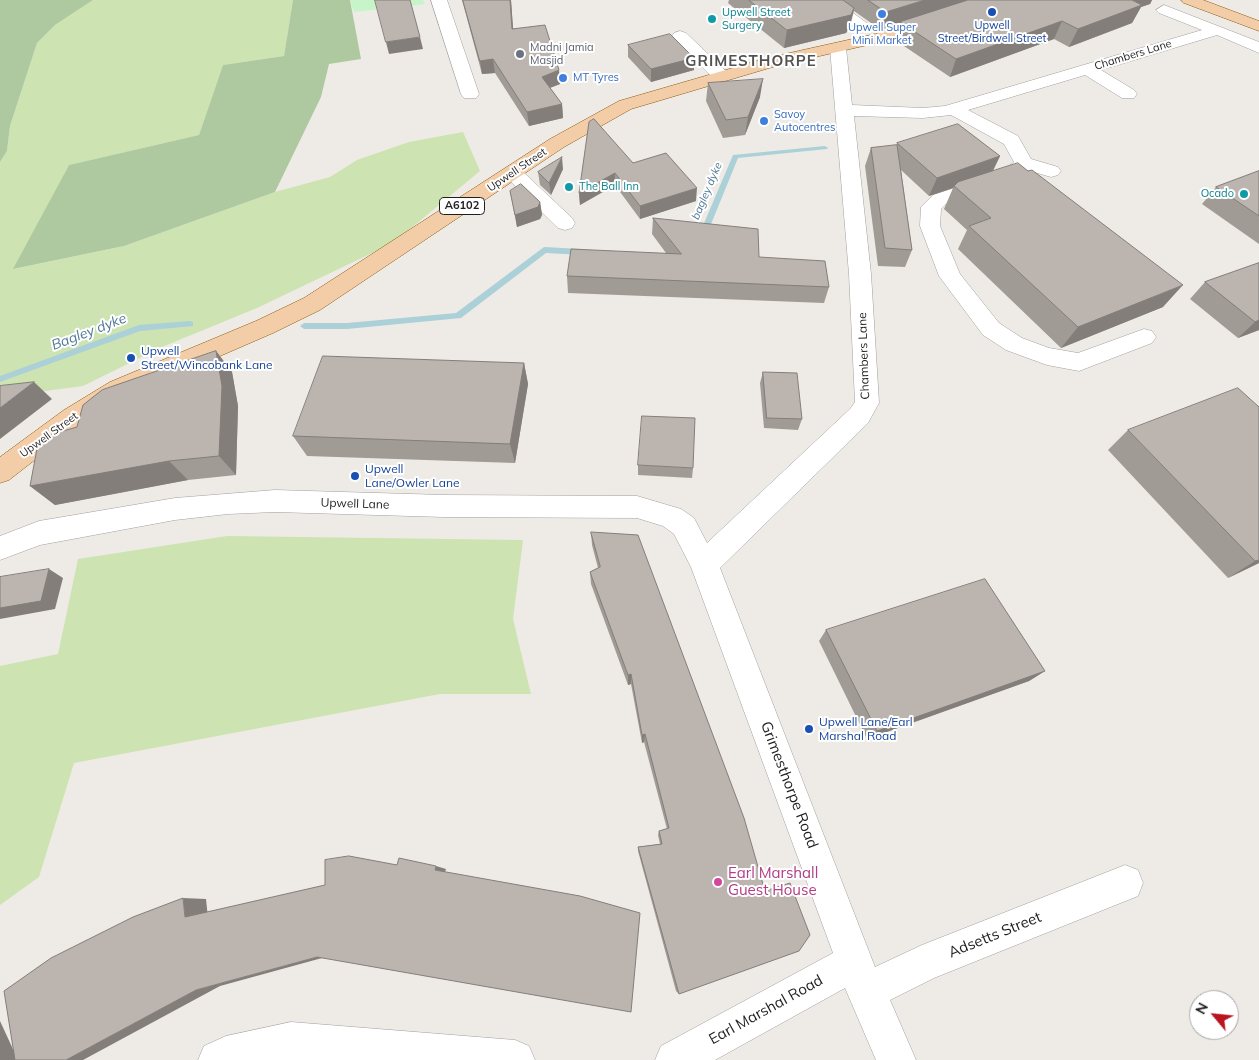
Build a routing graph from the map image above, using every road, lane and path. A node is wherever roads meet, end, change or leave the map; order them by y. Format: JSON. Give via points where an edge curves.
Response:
{"nodes":[{"id":1,"x":439,"y":0,"type":"edge"},
{"id":2,"x":825,"y":0,"type":"edge"},
{"id":3,"x":994,"y":0,"type":"edge"},
{"id":4,"x":1190,"y":0,"type":"edge"},
{"id":5,"x":1164,"y":10,"type":"dead end"},
{"id":6,"x":859,"y":23,"type":"dead end"},
{"id":7,"x":1259,"y":26,"type":"edge"},
{"id":8,"x":1218,"y":30,"type":"junction"},
{"id":9,"x":680,"y":36,"type":"dead end"},
{"id":10,"x":838,"y":48,"type":"junction"},
{"id":11,"x":1259,"y":48,"type":"edge"},
{"id":12,"x":1087,"y":69,"type":"junction"},
{"id":13,"x":721,"y":76,"type":"junction"},
{"id":14,"x":470,"y":94,"type":"dead end"},
{"id":15,"x":1128,"y":94,"type":"dead end"},
{"id":16,"x":952,"y":109,"type":"junction"},
{"id":17,"x":844,"y":110,"type":"junction"},
{"id":18,"x":1024,"y":164,"type":"junction"},
{"id":19,"x":1050,"y":171,"type":"dead end"},
{"id":20,"x":513,"y":173,"type":"junction"},
{"id":21,"x":565,"y":223,"type":"dead end"},
{"id":22,"x":1144,"y":336,"type":"dead end"},
{"id":23,"x":0,"y":472,"type":"edge"},
{"id":24,"x":671,"y":517,"type":"joint"},
{"id":25,"x":0,"y":527,"type":"edge"},
{"id":26,"x":39,"y":533,"type":"junction"},
{"id":27,"x":0,"y":548,"type":"edge"},
{"id":28,"x":704,"y":564,"type":"junction"},
{"id":29,"x":1126,"y":883,"type":"dead end"},
{"id":30,"x":861,"y":976,"type":"junction"},
{"id":31,"x":218,"y":1060,"type":"edge"},
{"id":32,"x":515,"y":1060,"type":"edge"},
{"id":33,"x":675,"y":1060,"type":"edge"},
{"id":34,"x":896,"y":1060,"type":"edge"}],
"edges":[{"from":1,"to":14,"type":"street"},
{"from":2,"to":6,"type":"street"},
{"from":3,"to":10,"type":"main road","name":"Upwell Street","number":"A6102","via":[[917,27]]},
{"from":4,"to":7,"type":"main road"},
{"from":5,"to":8,"type":"street"},
{"from":8,"to":11,"type":"street"},
{"from":8,"to":12,"type":"street","name":"Chambers Lane"},
{"from":9,"to":13,"type":"street"},
{"from":10,"to":13,"type":"main road","name":"Upwell Street","number":"A6102"},
{"from":10,"to":17,"type":"street","name":"Chambers Lane"},
{"from":12,"to":15,"type":"street"},
{"from":12,"to":16,"type":"street","name":"Chambers Lane"},
{"from":13,"to":20,"type":"main road","name":"Upwell Street","number":"A6102","via":[[626,105],[577,131]]},
{"from":16,"to":17,"type":"street","name":"Chambers Lane","via":[[923,113]]},
{"from":16,"to":18,"type":"street","via":[[1011,140]]},
{"from":17,"to":28,"type":"street","name":"Chambers Lane","via":[[860,274],[867,403],[859,416]]},
{"from":18,"to":19,"type":"street"},
{"from":18,"to":22,"type":"street","via":[[1008,176],[940,199],[932,207],[930,226],[950,276],[991,329],[1014,344],[1047,356],[1079,362]]},
{"from":20,"to":21,"type":"street"},
{"from":20,"to":23,"type":"main road","name":"Upwell Street","number":"A6102","via":[[312,304],[118,390],[61,425]]},
{"from":24,"to":26,"type":"street","name":"Upwell Lane","via":[[638,507],[275,501],[175,509]]},
{"from":24,"to":28,"type":"street","name":"Grimesthorpe Road","via":[[684,526]]},
{"from":25,"to":26,"type":"street","name":"Upwell Lane","via":[[16,532]]},
{"from":26,"to":27,"type":"street","name":"Upwell Lane"},
{"from":28,"to":30,"type":"street","name":"Grimesthorpe Road"},
{"from":29,"to":30,"type":"street","name":"Adsetts Street","via":[[922,964]]},
{"from":30,"to":33,"type":"street","name":"Earl Marshal Road"},
{"from":30,"to":34,"type":"street","name":"Grimesthorpe Road"},
{"from":31,"to":32,"type":"street","via":[[291,1042]]}]}
